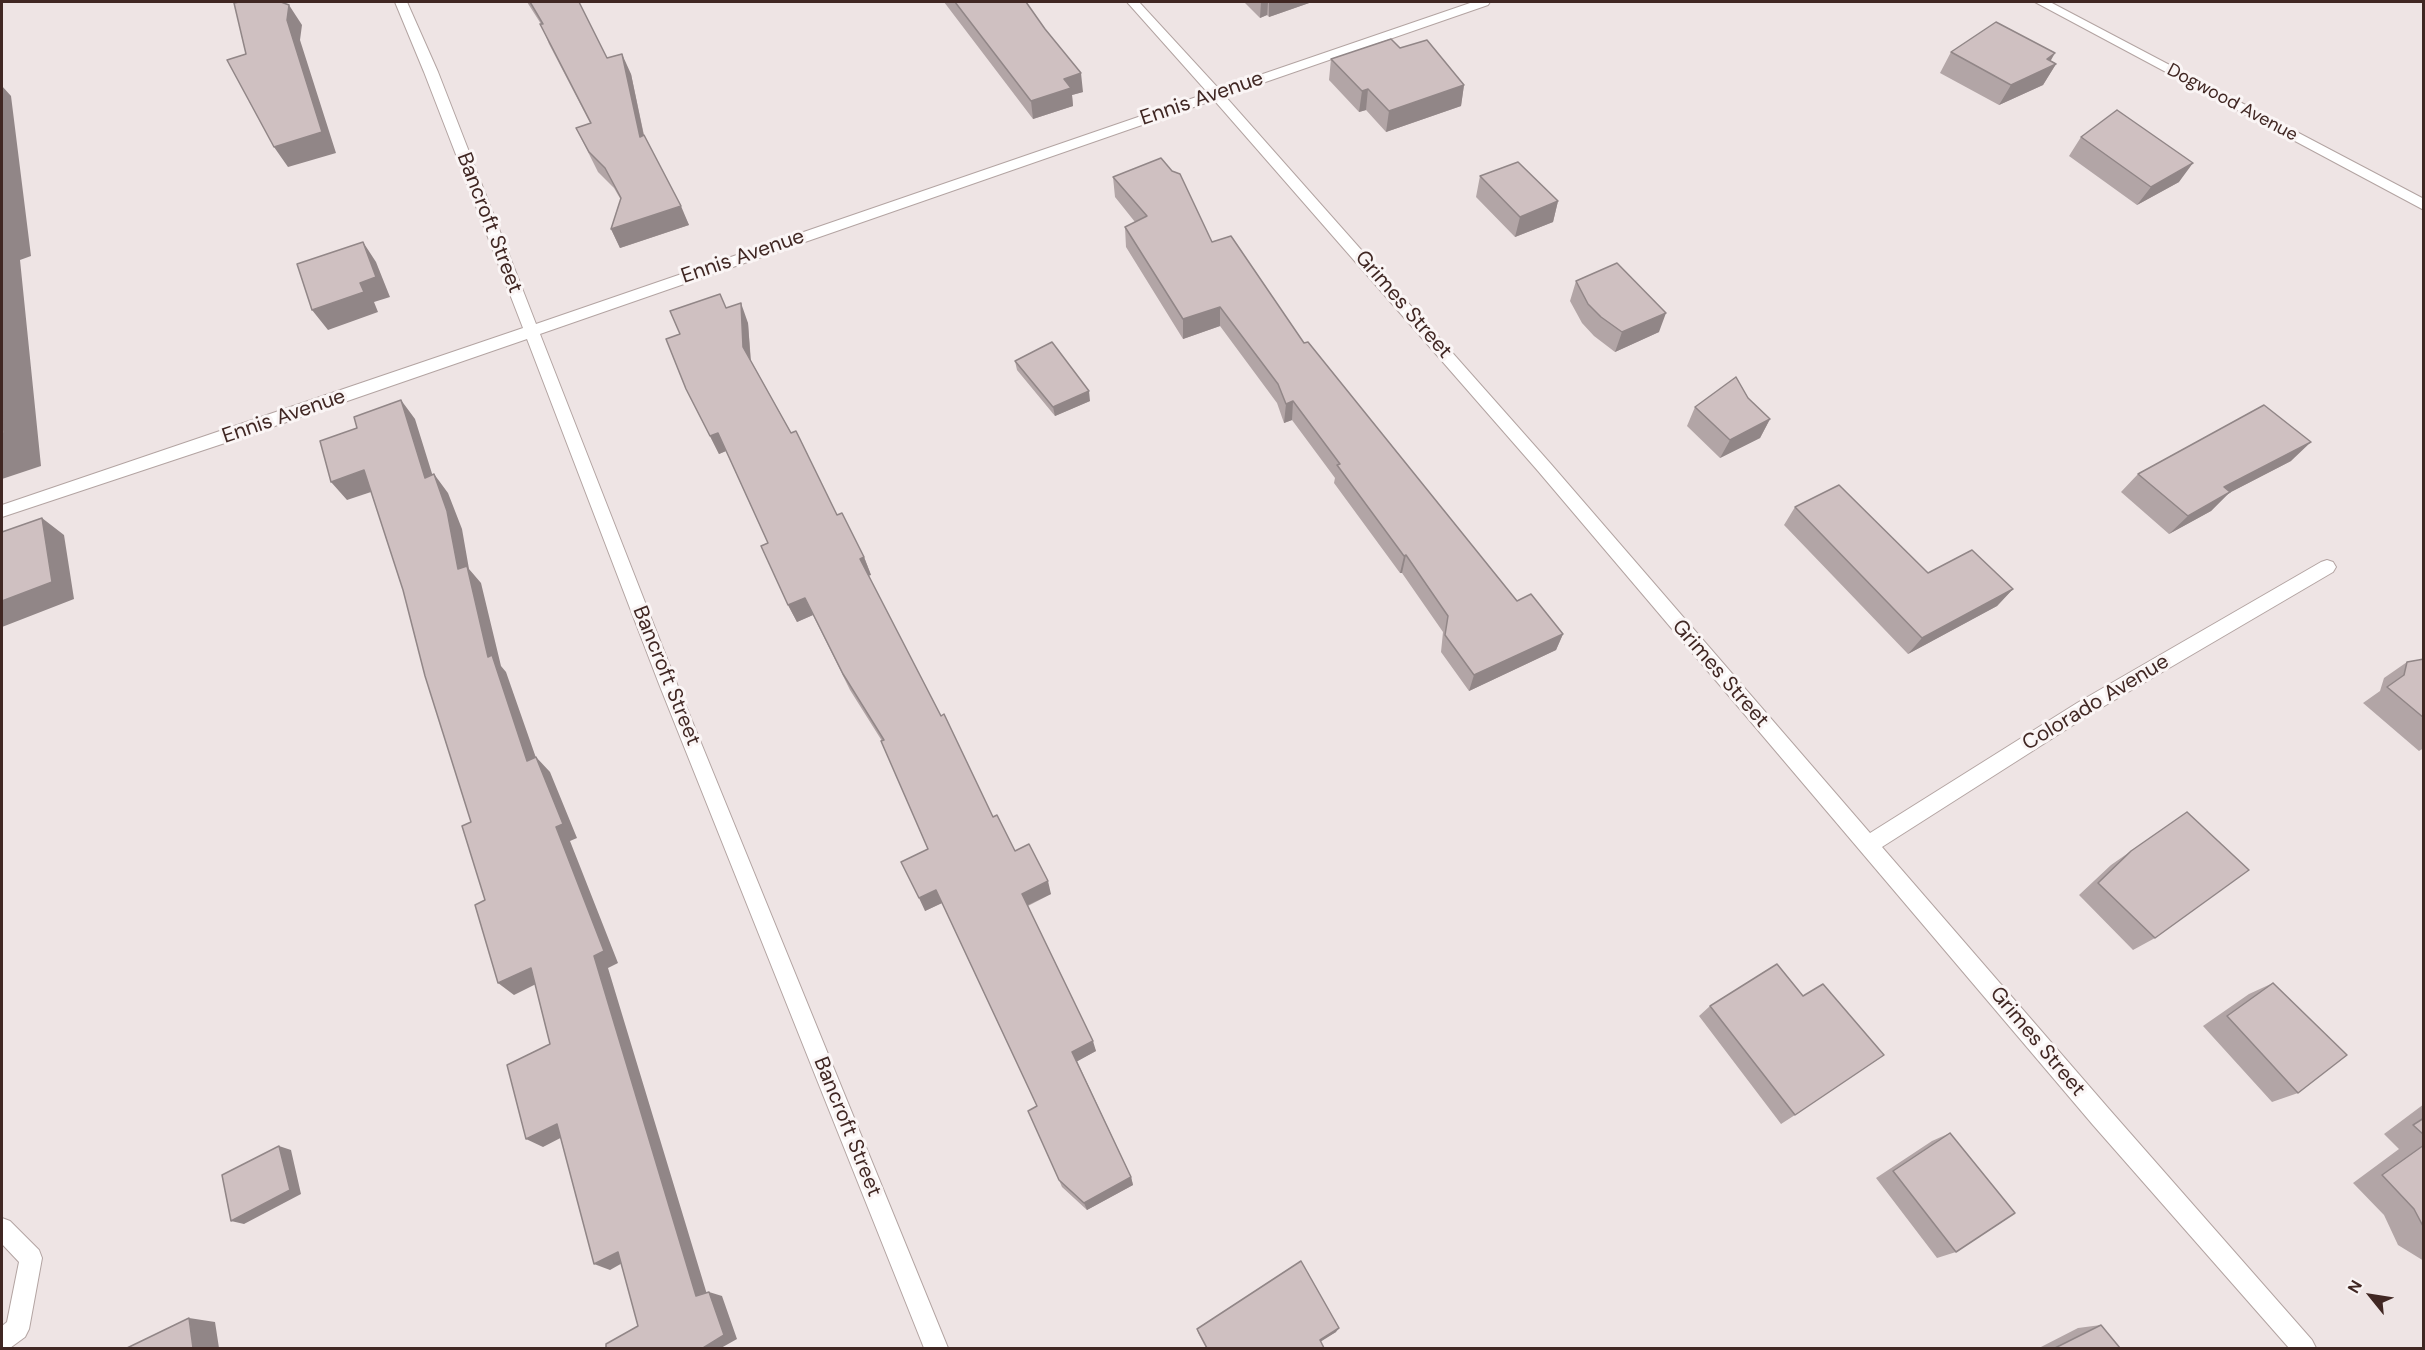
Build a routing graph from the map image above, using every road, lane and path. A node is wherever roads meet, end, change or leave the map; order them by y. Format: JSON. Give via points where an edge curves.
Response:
{"nodes":[{"id":1,"x":401,"y":2,"type":"edge"},
{"id":2,"x":1133,"y":2,"type":"edge"},
{"id":3,"x":1484,"y":2,"type":"edge"},
{"id":4,"x":2041,"y":2,"type":"edge"},
{"id":5,"x":1215,"y":94,"type":"junction"},
{"id":6,"x":2424,"y":205,"type":"edge"},
{"id":7,"x":530,"y":330,"type":"junction"},
{"id":8,"x":2,"y":512,"type":"edge"},
{"id":9,"x":2327,"y":567,"type":"dead end"},
{"id":10,"x":1868,"y":845,"type":"junction"},
{"id":11,"x":2,"y":1229,"type":"edge"},
{"id":12,"x":2,"y":1340,"type":"edge"},
{"id":13,"x":936,"y":1348,"type":"edge"},
{"id":14,"x":2304,"y":1348,"type":"edge"}],
"edges":[{"from":1,"to":7,"type":"street","name":"Bancroft Street"},
{"from":2,"to":5,"type":"street","name":"Grimes Street"},
{"from":3,"to":5,"type":"street","name":"Ennis Avenue"},
{"from":4,"to":6,"type":"street","name":"Dogwood Avenue"},
{"from":5,"to":7,"type":"street","name":"Ennis Avenue"},
{"from":5,"to":10,"type":"street","name":"Grimes Street","via":[[1544,466]]},
{"from":7,"to":8,"type":"street","name":"Ennis Avenue"},
{"from":7,"to":13,"type":"street","name":"Bancroft Street"},
{"from":9,"to":10,"type":"street","name":"Colorado Avenue","via":[[2084,709]]},
{"from":10,"to":14,"type":"street","name":"Grimes Street"},
{"from":11,"to":12,"type":"street","via":[[31,1258],[17,1329]]}]}
